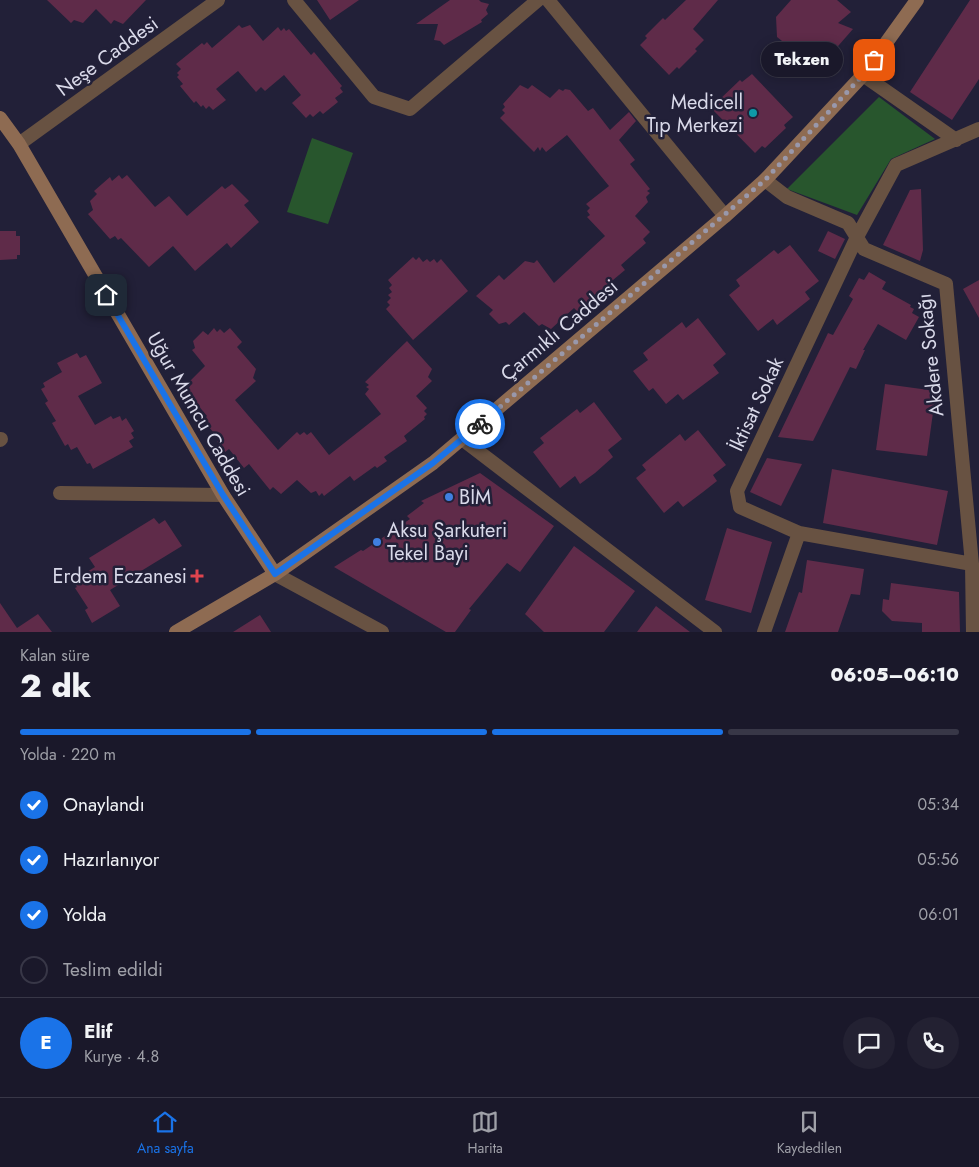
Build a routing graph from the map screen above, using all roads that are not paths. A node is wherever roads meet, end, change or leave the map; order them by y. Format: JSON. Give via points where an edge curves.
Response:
{"nodes":[{"id":1,"x":218,"y":0,"type":"edge"},
{"id":2,"x":294,"y":0,"type":"edge"},
{"id":3,"x":538,"y":0,"type":"edge"},
{"id":4,"x":548,"y":0,"type":"edge"},
{"id":5,"x":917,"y":0,"type":"edge"},
{"id":6,"x":863,"y":75,"type":"junction"},
{"id":7,"x":0,"y":118,"type":"edge"},
{"id":8,"x":979,"y":129,"type":"edge"},
{"id":9,"x":956,"y":140,"type":"junction"},
{"id":10,"x":19,"y":144,"type":"junction"},
{"id":11,"x":765,"y":180,"type":"junction"},
{"id":12,"x":725,"y":216,"type":"junction"},
{"id":13,"x":857,"y":237,"type":"junction"},
{"id":14,"x":462,"y":439,"type":"junction"},
{"id":15,"x":60,"y":493,"type":"dead end"},
{"id":16,"x":223,"y":495,"type":"junction"},
{"id":17,"x":799,"y":533,"type":"junction"},
{"id":18,"x":972,"y":564,"type":"junction"},
{"id":19,"x":275,"y":574,"type":"junction"},
{"id":20,"x":176,"y":632,"type":"edge"},
{"id":21,"x":382,"y":632,"type":"edge"},
{"id":22,"x":715,"y":632,"type":"edge"},
{"id":23,"x":764,"y":632,"type":"edge"},
{"id":24,"x":973,"y":632,"type":"edge"}],
"edges":[{"from":1,"to":10,"type":"street","name":"Neşe Caddesi"},
{"from":2,"to":3,"type":"street","via":[[374,97],[410,109]]},
{"from":4,"to":12,"type":"street"},
{"from":5,"to":6,"type":"main road","name":"Çarmıklı Caddesi"},
{"from":6,"to":9,"type":"street"},
{"from":6,"to":11,"type":"main road","name":"Çarmıklı Caddesi"},
{"from":7,"to":10,"type":"main road","name":"Uğur Mumcu Caddesi"},
{"from":8,"to":9,"type":"street","name":"İktisat Sokak"},
{"from":9,"to":13,"type":"street","name":"İktisat Sokak","via":[[896,165]]},
{"from":10,"to":16,"type":"main road","name":"Uğur Mumcu Caddesi"},
{"from":11,"to":12,"type":"main road","name":"Çarmıklı Caddesi"},
{"from":11,"to":13,"type":"street","name":"Akdere Sokağı","via":[[787,197],[848,223]]},
{"from":12,"to":14,"type":"main road","name":"Çarmıklı Caddesi"},
{"from":13,"to":17,"type":"street","name":"İktisat Sokak","via":[[737,491],[740,507]]},
{"from":13,"to":18,"type":"street","name":"Akdere Sokağı","via":[[864,249],[946,284]]},
{"from":14,"to":19,"type":"main road","name":"Çarmıklı Caddesi","via":[[402,486]]},
{"from":14,"to":22,"type":"street"},
{"from":15,"to":16,"type":"street"},
{"from":16,"to":19,"type":"main road","name":"Uğur Mumcu Caddesi"},
{"from":17,"to":18,"type":"street","name":"İktisat Sokak"},
{"from":17,"to":23,"type":"street"},
{"from":18,"to":24,"type":"street","name":"Akdere Sokağı"},
{"from":19,"to":20,"type":"main road","name":"Çarmıklı Caddesi"},
{"from":19,"to":21,"type":"street"}]}
